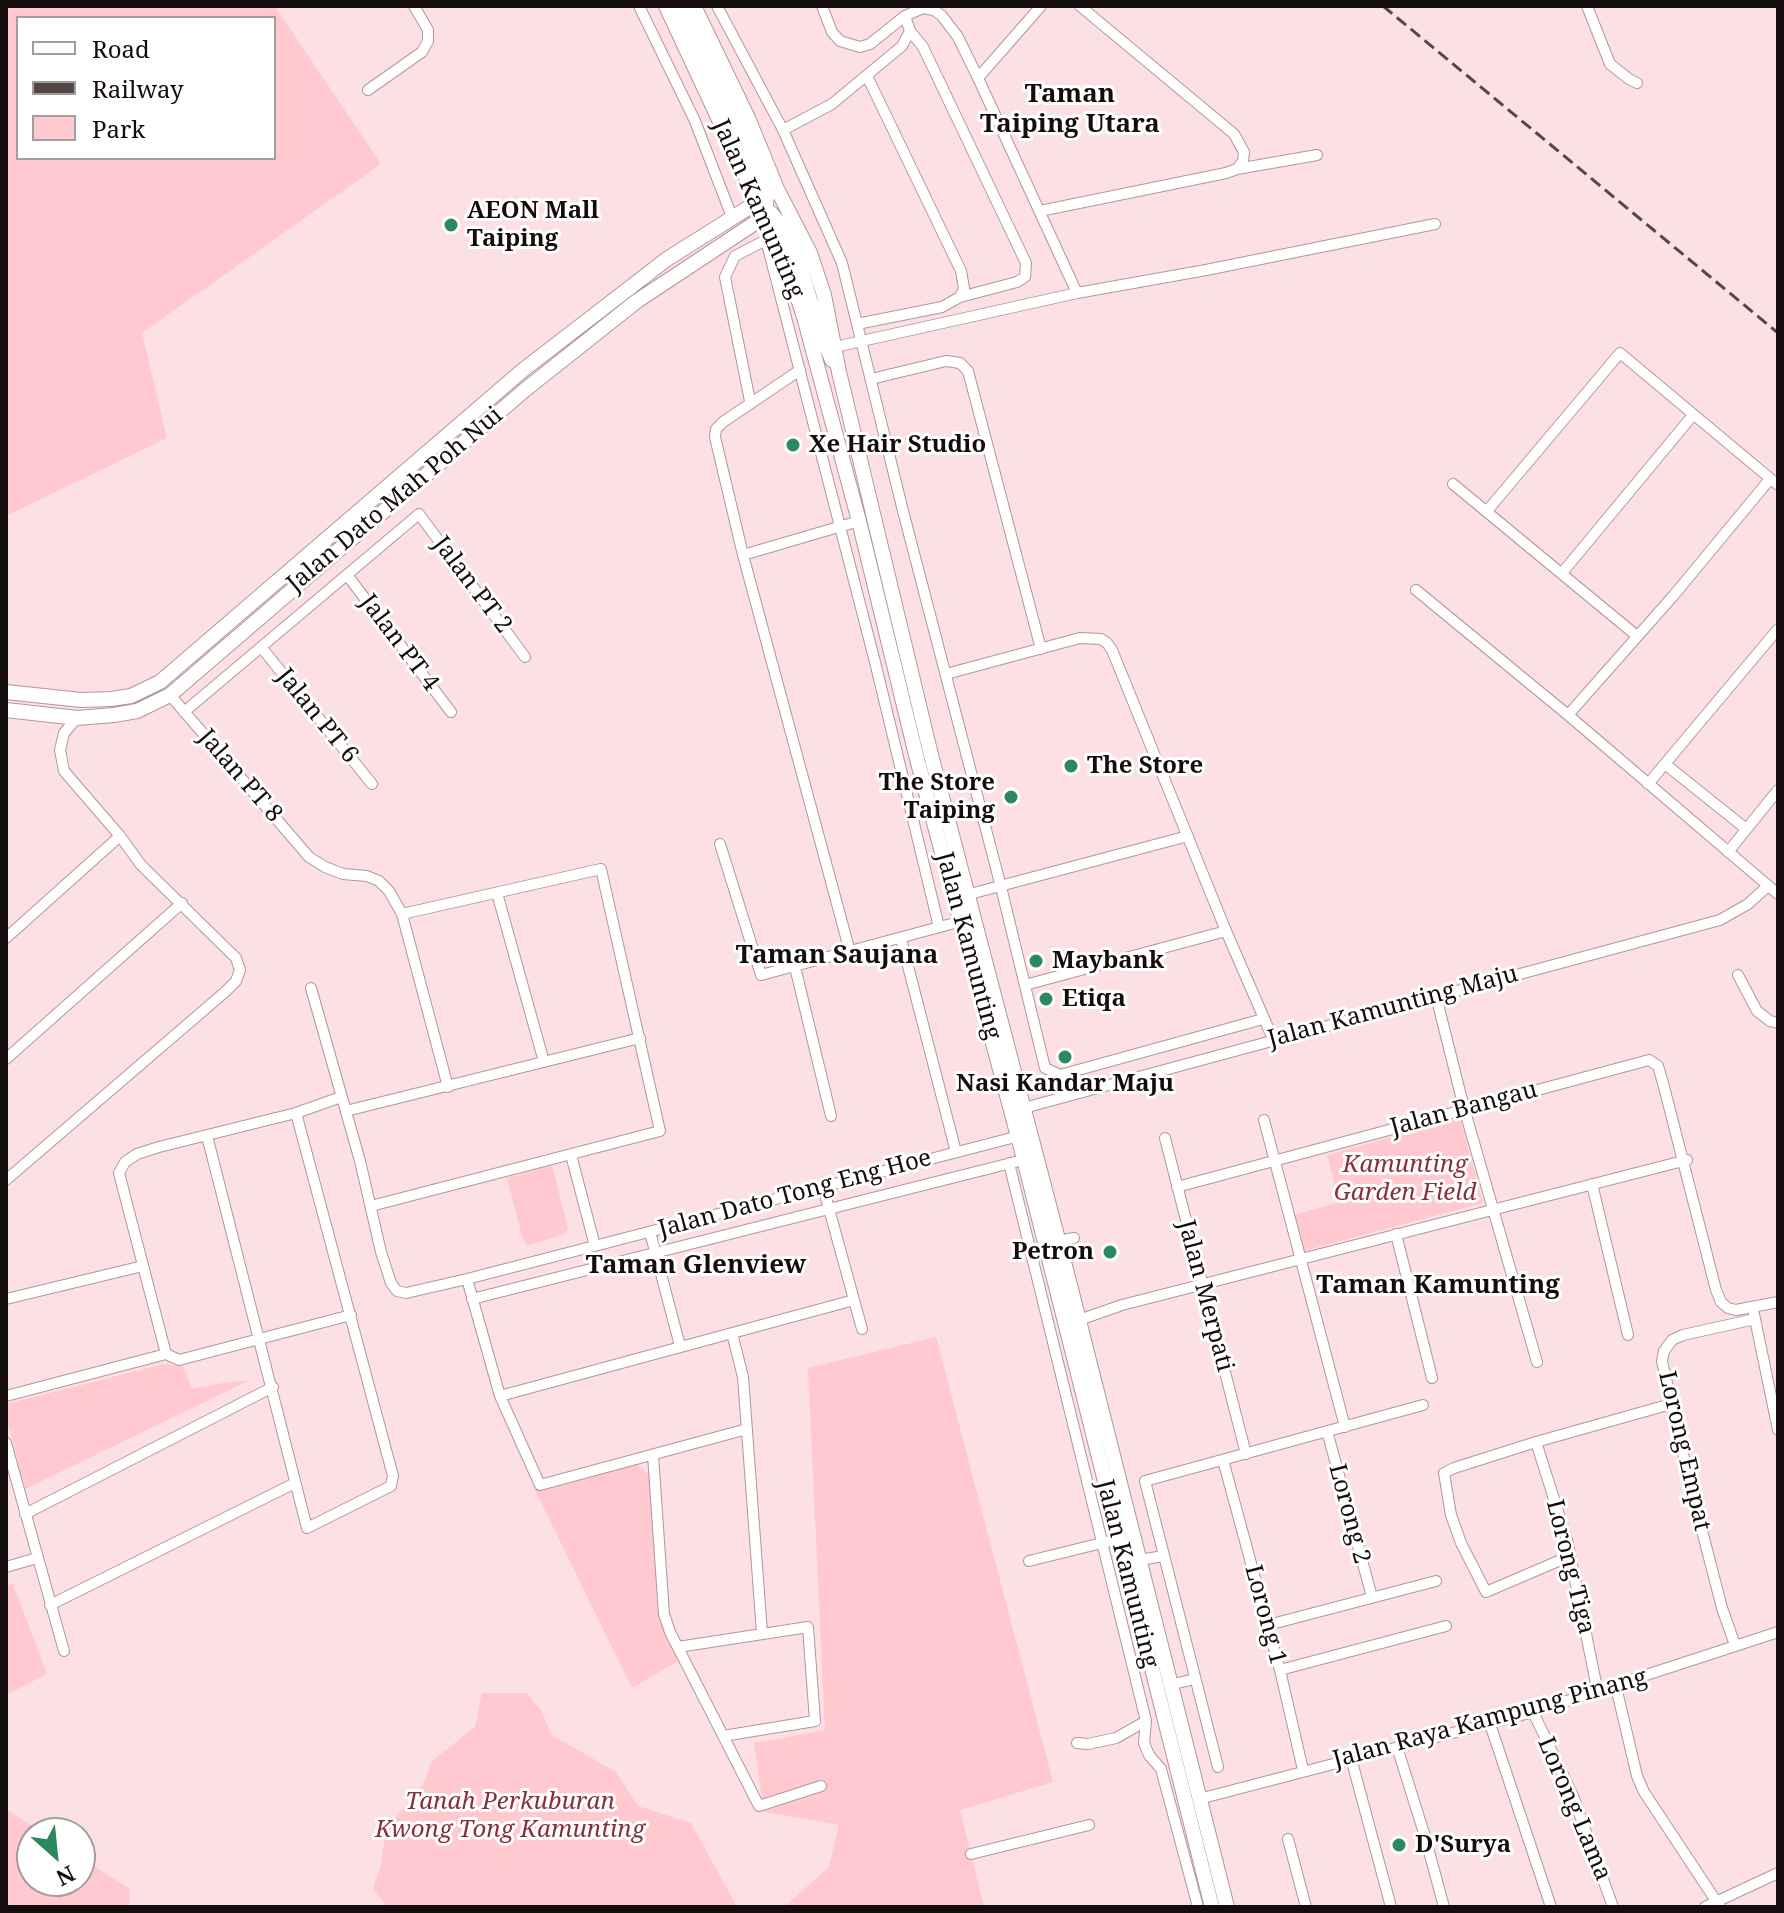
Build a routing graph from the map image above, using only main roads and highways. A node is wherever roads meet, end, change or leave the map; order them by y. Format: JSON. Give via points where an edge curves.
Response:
{"nodes":[{"id":1,"x":666,"y":6,"type":"edge"},
{"id":2,"x":680,"y":6,"type":"edge"},
{"id":3,"x":694,"y":6,"type":"edge"},
{"id":4,"x":762,"y":209,"type":"junction"},
{"id":5,"x":839,"y":372,"type":"junction"},
{"id":6,"x":148,"y":688,"type":"junction"},
{"id":7,"x":6,"y":692,"type":"edge"},
{"id":8,"x":163,"y":698,"type":"junction"},
{"id":9,"x":6,"y":710,"type":"edge"},
{"id":10,"x":1017,"y":1110,"type":"junction"},
{"id":11,"x":1023,"y":1160,"type":"junction"},
{"id":12,"x":1212,"y":1907,"type":"edge"},
{"id":13,"x":1227,"y":1907,"type":"edge"}],
"edges":[{"from":1,"to":4,"type":"main road","name":"Jalan Kamunting"},
{"from":2,"to":4,"type":"main road","via":[[767,197]]},
{"from":3,"to":5,"type":"main road","name":"Jalan Kamunting","via":[[810,253]]},
{"from":4,"to":5,"type":"main road","via":[[782,226],[797,257],[828,355]]},
{"from":4,"to":6,"type":"main road","name":"Jalan Dato Mah Poh Nui","via":[[732,217],[626,288]]},
{"from":4,"to":8,"type":"main road","name":"Jalan Dato Mah Poh Nui","via":[[526,389]]},
{"from":4,"to":10,"type":"main road","name":"Jalan Kamunting","via":[[804,317],[917,759]]},
{"from":5,"to":10,"type":"main road","name":"Jalan Kamunting","via":[[970,894]]},
{"from":6,"to":7,"type":"main road","name":"Jalan Dato Mah Poh Nui","via":[[131,696],[81,700]]},
{"from":6,"to":8,"type":"main road"},
{"from":8,"to":9,"type":"main road","name":"Jalan Dato Mah Poh Nui","via":[[137,711],[77,718]]},
{"from":10,"to":11,"type":"main road","name":"Jalan Kamunting"},
{"from":11,"to":12,"type":"main road","name":"Jalan Kamunting"},
{"from":11,"to":13,"type":"main road","name":"Jalan Kamunting","via":[[1066,1239],[1079,1320]]}]}
